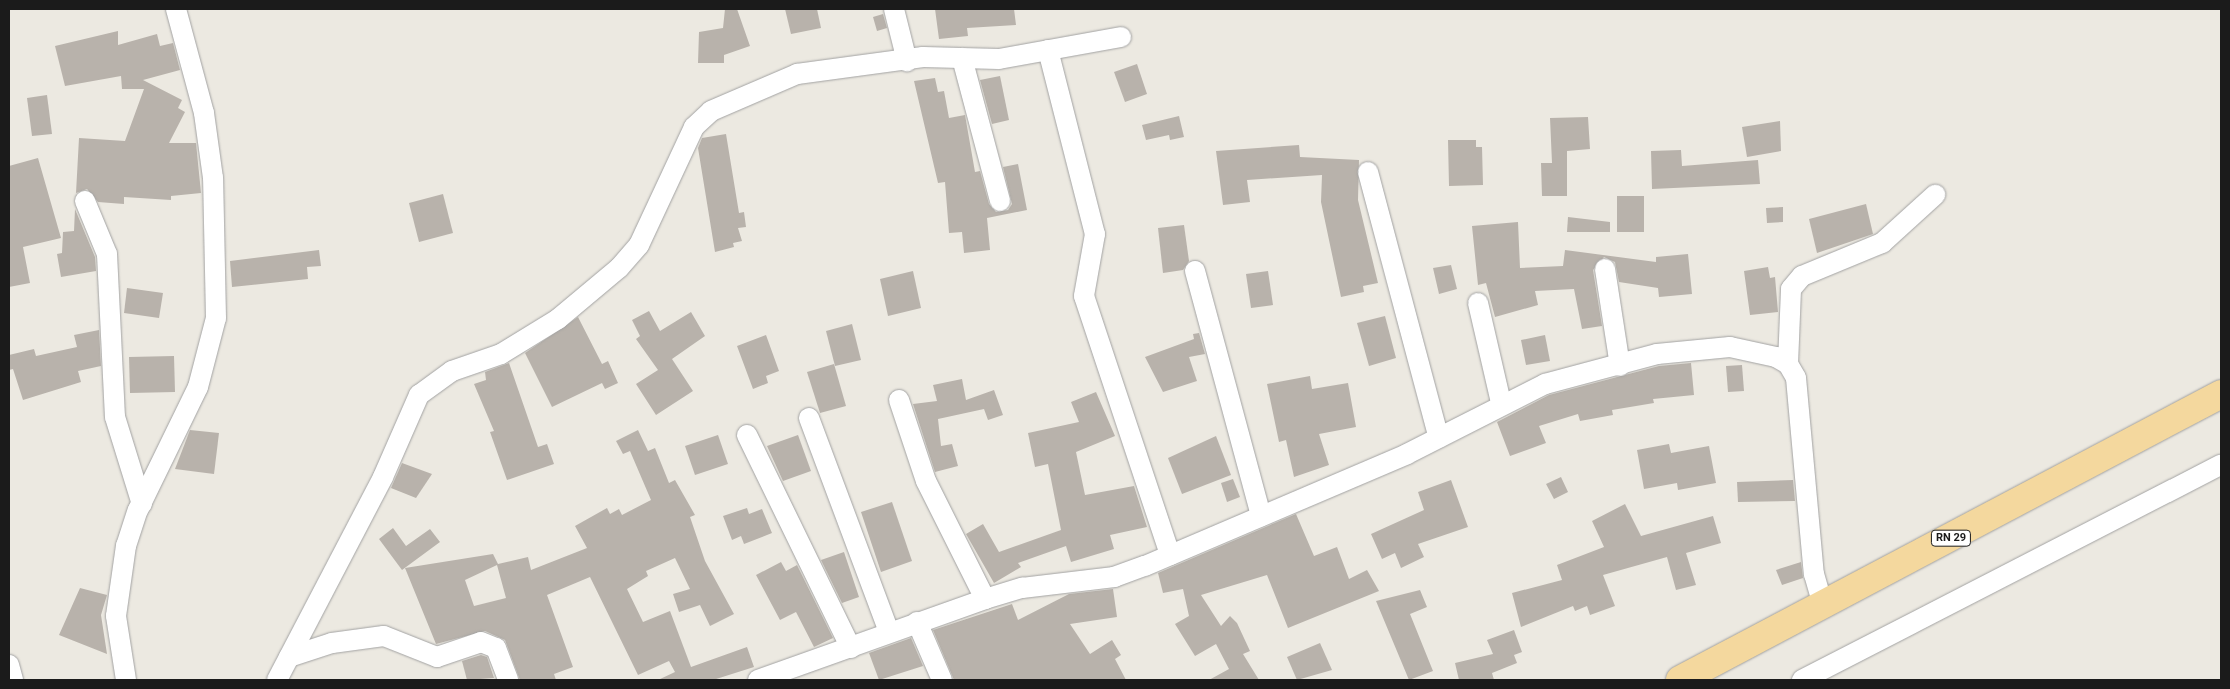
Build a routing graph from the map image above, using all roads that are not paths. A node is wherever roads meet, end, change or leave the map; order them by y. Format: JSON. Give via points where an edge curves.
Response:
{"nodes":[{"id":1,"x":176,"y":9,"type":"edge"},
{"id":2,"x":894,"y":9,"type":"edge"},
{"id":3,"x":1120,"y":37,"type":"dead end"},
{"id":4,"x":1048,"y":50,"type":"junction"},
{"id":5,"x":962,"y":58,"type":"junction"},
{"id":6,"x":907,"y":61,"type":"junction"},
{"id":7,"x":1368,"y":172,"type":"dead end"},
{"id":8,"x":1935,"y":196,"type":"dead end"},
{"id":9,"x":85,"y":201,"type":"dead end"},
{"id":10,"x":1000,"y":201,"type":"dead end"},
{"id":11,"x":1605,"y":269,"type":"dead end"},
{"id":12,"x":1195,"y":271,"type":"dead end"},
{"id":13,"x":1478,"y":303,"type":"dead end"},
{"id":14,"x":1788,"y":364,"type":"junction"},
{"id":15,"x":1620,"y":366,"type":"junction"},
{"id":16,"x":2221,"y":394,"type":"edge"},
{"id":17,"x":899,"y":400,"type":"dead end"},
{"id":18,"x":1501,"y":403,"type":"junction"},
{"id":19,"x":809,"y":418,"type":"dead end"},
{"id":20,"x":747,"y":435,"type":"dead end"},
{"id":21,"x":1439,"y":438,"type":"junction"},
{"id":22,"x":2221,"y":465,"type":"edge"},
{"id":23,"x":142,"y":504,"type":"junction"},
{"id":24,"x":1261,"y":516,"type":"junction"},
{"id":25,"x":1170,"y":555,"type":"junction"},
{"id":26,"x":985,"y":599,"type":"junction"},
{"id":27,"x":1823,"y":606,"type":"junction"},
{"id":28,"x":917,"y":622,"type":"junction"},
{"id":29,"x":889,"y":632,"type":"junction"},
{"id":30,"x":851,"y":648,"type":"junction"},
{"id":31,"x":289,"y":656,"type":"junction"},
{"id":32,"x":9,"y":665,"type":"edge"},
{"id":33,"x":13,"y":680,"type":"edge"},
{"id":34,"x":126,"y":680,"type":"edge"},
{"id":35,"x":277,"y":680,"type":"edge"},
{"id":36,"x":508,"y":680,"type":"edge"},
{"id":37,"x":758,"y":680,"type":"edge"},
{"id":38,"x":942,"y":680,"type":"edge"},
{"id":39,"x":1680,"y":680,"type":"edge"},
{"id":40,"x":1802,"y":680,"type":"edge"}],
"edges":[{"from":1,"to":23,"type":"street","via":[[204,113],[213,178],[216,318],[198,387]]},
{"from":2,"to":6,"type":"street"},
{"from":3,"to":4,"type":"street"},
{"from":4,"to":5,"type":"street","via":[[999,60]]},
{"from":4,"to":25,"type":"street","via":[[1095,234],[1084,296]]},
{"from":5,"to":6,"type":"street"},
{"from":5,"to":10,"type":"street"},
{"from":6,"to":31,"type":"street","via":[[797,74],[702,118],[676,160],[639,245],[620,268],[558,319],[501,354],[452,371],[419,395],[384,476]]},
{"from":7,"to":21,"type":"street"},
{"from":8,"to":14,"type":"street","via":[[1882,243],[1802,276],[1791,290]]},
{"from":9,"to":23,"type":"street","via":[[107,254],[115,417]]},
{"from":11,"to":15,"type":"street"},
{"from":12,"to":24,"type":"street"},
{"from":13,"to":18,"type":"street"},
{"from":14,"to":15,"type":"street","via":[[1759,351],[1730,347],[1657,354]]},
{"from":14,"to":27,"type":"street","via":[[1801,408],[1814,574]]},
{"from":15,"to":18,"type":"street","via":[[1545,384]]},
{"from":16,"to":27,"type":"main road","number":"RN 29"},
{"from":17,"to":26,"type":"street","via":[[926,481]]},
{"from":18,"to":21,"type":"street"},
{"from":19,"to":29,"type":"street"},
{"from":20,"to":30,"type":"street"},
{"from":21,"to":24,"type":"street"},
{"from":22,"to":40,"type":"street"},
{"from":23,"to":34,"type":"street","via":[[126,546],[118,596],[118,648]]},
{"from":24,"to":25,"type":"street"},
{"from":25,"to":26,"type":"street","via":[[1114,577],[1022,588]]},
{"from":26,"to":28,"type":"street"},
{"from":27,"to":39,"type":"main road","number":"RN 29"},
{"from":28,"to":29,"type":"street"},
{"from":28,"to":38,"type":"street"},
{"from":29,"to":30,"type":"street"},
{"from":30,"to":37,"type":"street"},
{"from":31,"to":35,"type":"street"},
{"from":31,"to":36,"type":"street","via":[[332,643],[384,636],[436,657],[481,642],[496,648]]},
{"from":32,"to":33,"type":"street"}]}
